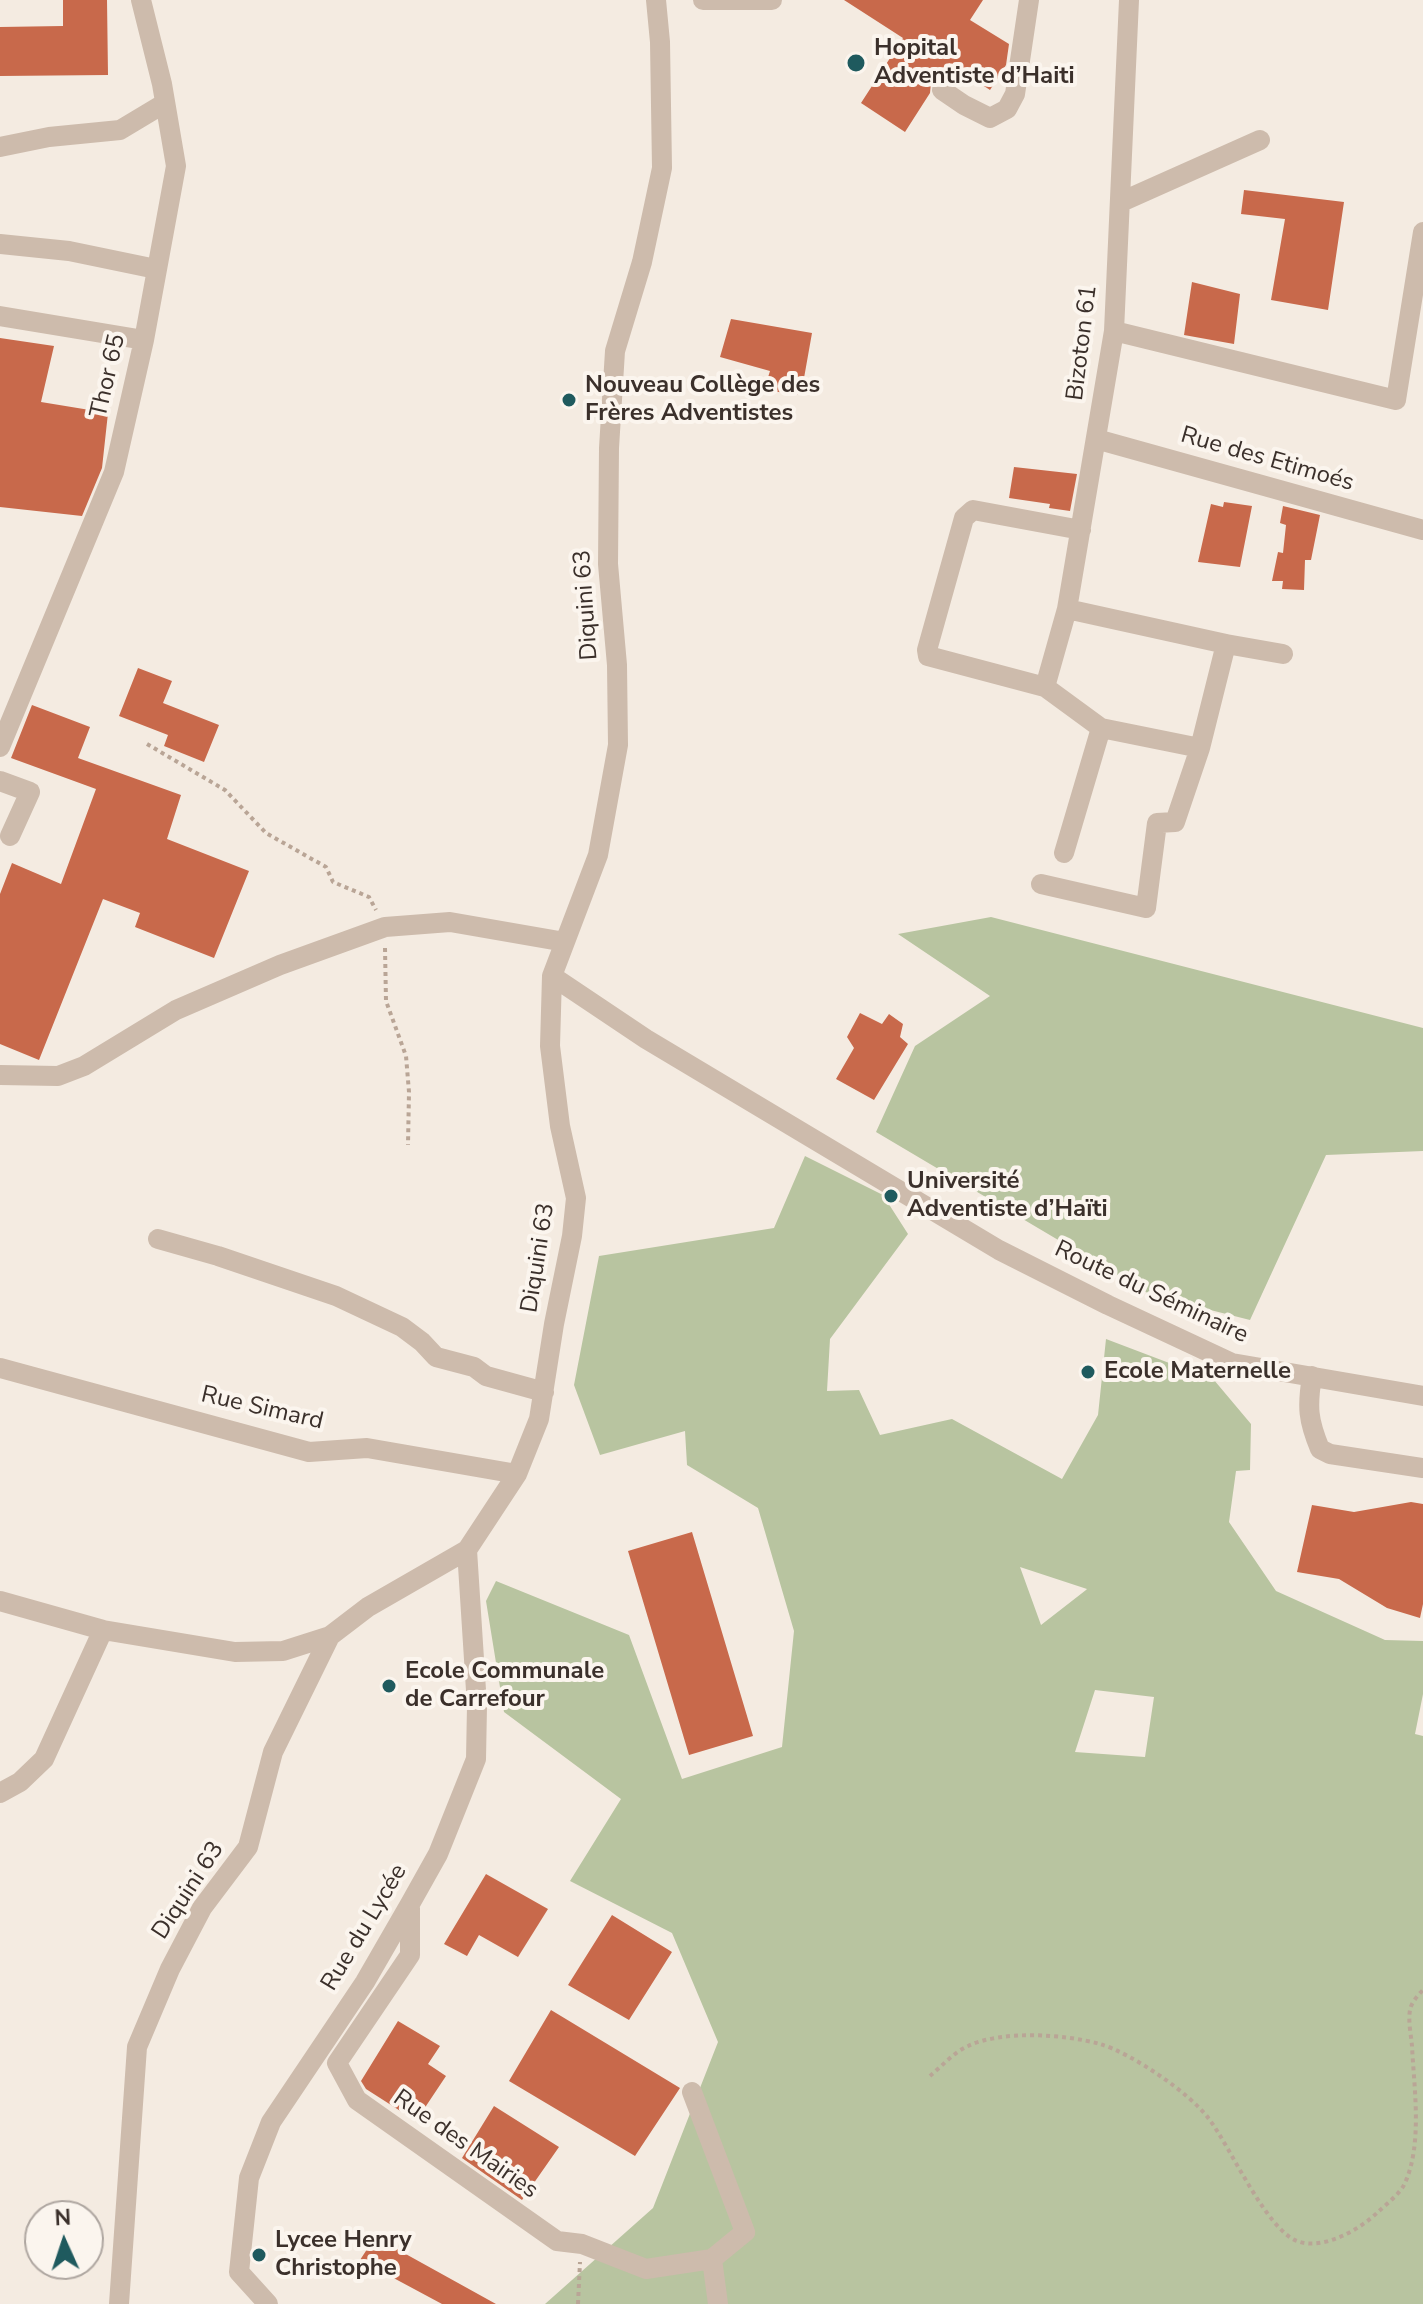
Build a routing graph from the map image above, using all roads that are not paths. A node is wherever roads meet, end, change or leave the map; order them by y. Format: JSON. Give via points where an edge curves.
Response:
{"nodes":[{"id":1,"x":141,"y":0,"type":"edge"},
{"id":2,"x":656,"y":0,"type":"edge"},
{"id":3,"x":703,"y":0,"type":"edge"},
{"id":4,"x":772,"y":0,"type":"edge"},
{"id":5,"x":1029,"y":0,"type":"edge"},
{"id":6,"x":1129,"y":0,"type":"edge"},
{"id":7,"x":942,"y":90,"type":"dead end"},
{"id":8,"x":165,"y":103,"type":"junction"},
{"id":9,"x":1260,"y":140,"type":"dead end"},
{"id":10,"x":0,"y":147,"type":"edge"},
{"id":11,"x":1121,"y":202,"type":"junction"},
{"id":12,"x":1423,"y":232,"type":"edge"},
{"id":13,"x":0,"y":244,"type":"edge"},
{"id":14,"x":156,"y":269,"type":"junction"},
{"id":15,"x":0,"y":316,"type":"edge"},
{"id":16,"x":1114,"y":331,"type":"junction"},
{"id":17,"x":144,"y":340,"type":"junction"},
{"id":18,"x":1096,"y":439,"type":"junction"},
{"id":19,"x":1081,"y":530,"type":"junction"},
{"id":20,"x":1423,"y":530,"type":"edge"},
{"id":21,"x":1067,"y":609,"type":"junction"},
{"id":22,"x":1226,"y":644,"type":"junction"},
{"id":23,"x":1283,"y":654,"type":"dead end"},
{"id":24,"x":1045,"y":687,"type":"junction"},
{"id":25,"x":1101,"y":728,"type":"junction"},
{"id":26,"x":0,"y":747,"type":"edge"},
{"id":27,"x":1200,"y":748,"type":"junction"},
{"id":28,"x":0,"y":781,"type":"edge"},
{"id":29,"x":10,"y":836,"type":"dead end"},
{"id":30,"x":1064,"y":853,"type":"dead end"},
{"id":31,"x":1041,"y":884,"type":"dead end"},
{"id":32,"x":565,"y":942,"type":"junction"},
{"id":33,"x":552,"y":976,"type":"junction"},
{"id":34,"x":0,"y":1075,"type":"edge"},
{"id":35,"x":158,"y":1239,"type":"dead end"},
{"id":36,"x":0,"y":1368,"type":"edge"},
{"id":37,"x":1312,"y":1376,"type":"junction"},
{"id":38,"x":544,"y":1392,"type":"junction"},
{"id":39,"x":1423,"y":1396,"type":"edge"},
{"id":40,"x":1423,"y":1468,"type":"edge"},
{"id":41,"x":517,"y":1474,"type":"junction"},
{"id":42,"x":467,"y":1550,"type":"junction"},
{"id":43,"x":0,"y":1601,"type":"edge"},
{"id":44,"x":103,"y":1630,"type":"junction"},
{"id":45,"x":330,"y":1636,"type":"junction"},
{"id":46,"x":0,"y":1793,"type":"edge"},
{"id":47,"x":410,"y":1904,"type":"junction"},
{"id":48,"x":692,"y":2092,"type":"dead end"},
{"id":49,"x":712,"y":2259,"type":"junction"},
{"id":50,"x":119,"y":2304,"type":"edge"},
{"id":51,"x":268,"y":2304,"type":"edge"},
{"id":52,"x":718,"y":2304,"type":"edge"}],
"edges":[{"from":1,"to":8,"type":"street","name":"Thor 65"},
{"from":2,"to":32,"type":"street","name":"Diquini 63","via":[[662,168],[642,262],[615,351],[609,448],[608,564],[618,745],[598,855]]},
{"from":3,"to":4,"type":"street"},
{"from":5,"to":7,"type":"street","via":[[1015,94],[1007,109],[990,118]]},
{"from":6,"to":11,"type":"street","name":"Bizoton 61"},
{"from":8,"to":10,"type":"street","via":[[120,130]]},
{"from":8,"to":14,"type":"street","name":"Thor 65","via":[[176,166]]},
{"from":9,"to":11,"type":"street"},
{"from":11,"to":16,"type":"street","name":"Bizoton 61"},
{"from":12,"to":16,"type":"street","via":[[1396,400]]},
{"from":13,"to":14,"type":"street","via":[[69,251]]},
{"from":14,"to":17,"type":"street","name":"Thor 65"},
{"from":15,"to":17,"type":"street"},
{"from":16,"to":18,"type":"street","name":"Bizoton 61"},
{"from":17,"to":26,"type":"street","name":"Thor 65","via":[[114,472]]},
{"from":18,"to":19,"type":"street","name":"Bizoton 61"},
{"from":18,"to":20,"type":"street","name":"Rue des Etimoés"},
{"from":19,"to":21,"type":"street","name":"Bizoton 61"},
{"from":19,"to":24,"type":"street","via":[[968,512],[927,650],[933,659]]},
{"from":21,"to":22,"type":"street"},
{"from":21,"to":24,"type":"street","name":"Bizoton 61"},
{"from":22,"to":23,"type":"street"},
{"from":22,"to":27,"type":"street"},
{"from":24,"to":25,"type":"street"},
{"from":25,"to":27,"type":"street"},
{"from":25,"to":30,"type":"street"},
{"from":27,"to":31,"type":"street","via":[[1175,822],[1157,823],[1146,908]]},
{"from":28,"to":29,"type":"street","via":[[30,792]]},
{"from":32,"to":33,"type":"street","name":"Diquini 63"},
{"from":32,"to":34,"type":"street","via":[[450,922],[385,927],[176,1010],[58,1076]]},
{"from":33,"to":37,"type":"street","name":"Route du Séminaire","via":[[646,1039],[999,1250],[1232,1363]]},
{"from":33,"to":38,"type":"street","name":"Diquini 63","via":[[550,1046],[576,1198]]},
{"from":35,"to":38,"type":"street","via":[[336,1296],[402,1327],[436,1357]]},
{"from":36,"to":41,"type":"street","name":"Rue Simard","via":[[309,1452],[367,1448]]},
{"from":37,"to":39,"type":"street","name":"Route du Séminaire"},
{"from":37,"to":40,"type":"street","via":[[1309,1422],[1320,1449]]},
{"from":38,"to":41,"type":"street","name":"Diquini 63"},
{"from":41,"to":42,"type":"street","name":"Diquini 63"},
{"from":42,"to":45,"type":"street","name":"Diquini 63","via":[[368,1607]]},
{"from":42,"to":47,"type":"street","name":"Rue du Lycée","via":[[476,1759],[438,1854]]},
{"from":43,"to":44,"type":"street"},
{"from":44,"to":45,"type":"street","via":[[235,1652],[283,1651]]},
{"from":44,"to":46,"type":"street","via":[[44,1759]]},
{"from":45,"to":50,"type":"street","name":"Diquini 63","via":[[273,1752],[248,1847],[202,1908],[137,2047]]},
{"from":47,"to":49,"type":"street","name":"Rue des Mairies","via":[[410,1955],[337,2063],[357,2100],[557,2241],[582,2244],[646,2269]]},
{"from":47,"to":51,"type":"street","name":"Rue du Lycée","via":[[271,2122],[249,2178],[239,2272]]},
{"from":48,"to":49,"type":"street","via":[[745,2232]]},
{"from":49,"to":52,"type":"street"}]}
